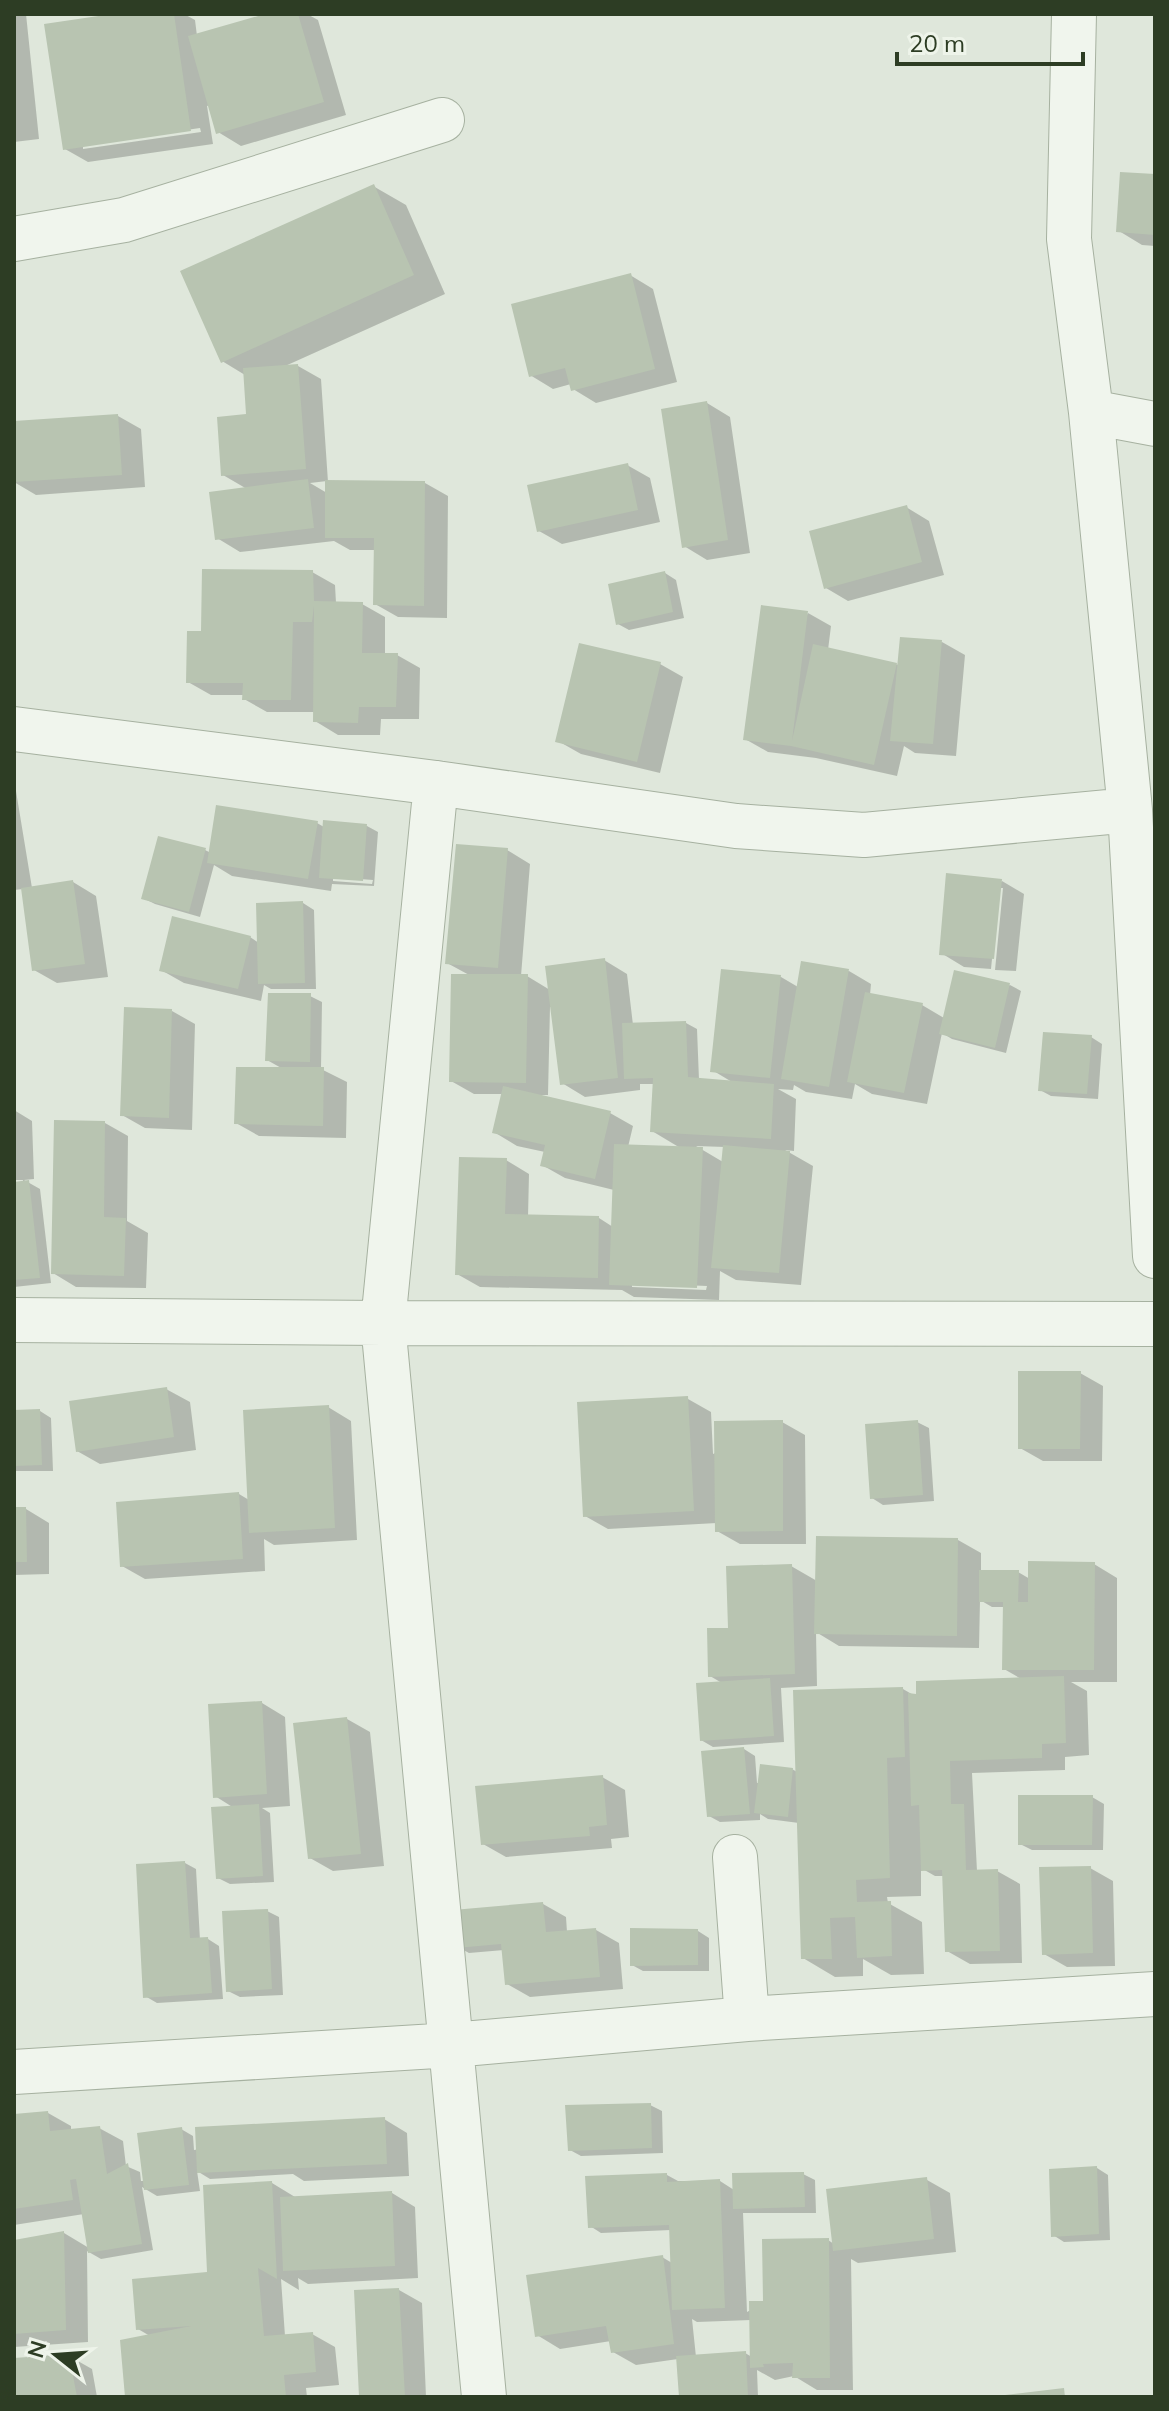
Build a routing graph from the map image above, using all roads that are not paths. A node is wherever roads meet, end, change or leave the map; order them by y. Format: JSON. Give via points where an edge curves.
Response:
{"nodes":[{"id":1,"x":1074,"y":14,"type":"edge"},
{"id":2,"x":442,"y":120,"type":"dead end"},
{"id":3,"x":14,"y":239,"type":"edge"},
{"id":4,"x":1091,"y":412,"type":"junction"},
{"id":5,"x":1155,"y":424,"type":"edge"},
{"id":6,"x":14,"y":729,"type":"edge"},
{"id":7,"x":436,"y":783,"type":"junction"},
{"id":8,"x":1130,"y":810,"type":"junction"},
{"id":9,"x":1155,"y":1256,"type":"edge"},
{"id":10,"x":14,"y":1320,"type":"edge"},
{"id":11,"x":383,"y":1323,"type":"junction"},
{"id":12,"x":1155,"y":1324,"type":"edge"},
{"id":13,"x":735,"y":1857,"type":"dead end"},
{"id":14,"x":1155,"y":1994,"type":"edge"},
{"id":15,"x":747,"y":2019,"type":"junction"},
{"id":16,"x":452,"y":2045,"type":"junction"},
{"id":17,"x":14,"y":2072,"type":"edge"},
{"id":18,"x":484,"y":2397,"type":"edge"}],
"edges":[{"from":1,"to":4,"type":"street","via":[[1069,239]]},
{"from":2,"to":3,"type":"street","via":[[124,220]]},
{"from":4,"to":5,"type":"street"},
{"from":4,"to":8,"type":"street"},
{"from":6,"to":7,"type":"street"},
{"from":7,"to":8,"type":"street","via":[[736,826],[864,835]]},
{"from":7,"to":11,"type":"street"},
{"from":8,"to":9,"type":"street"},
{"from":10,"to":11,"type":"street"},
{"from":11,"to":12,"type":"street"},
{"from":11,"to":16,"type":"street"},
{"from":13,"to":15,"type":"street"},
{"from":14,"to":15,"type":"street"},
{"from":15,"to":16,"type":"street"},
{"from":16,"to":17,"type":"street"},
{"from":16,"to":18,"type":"street"}]}
